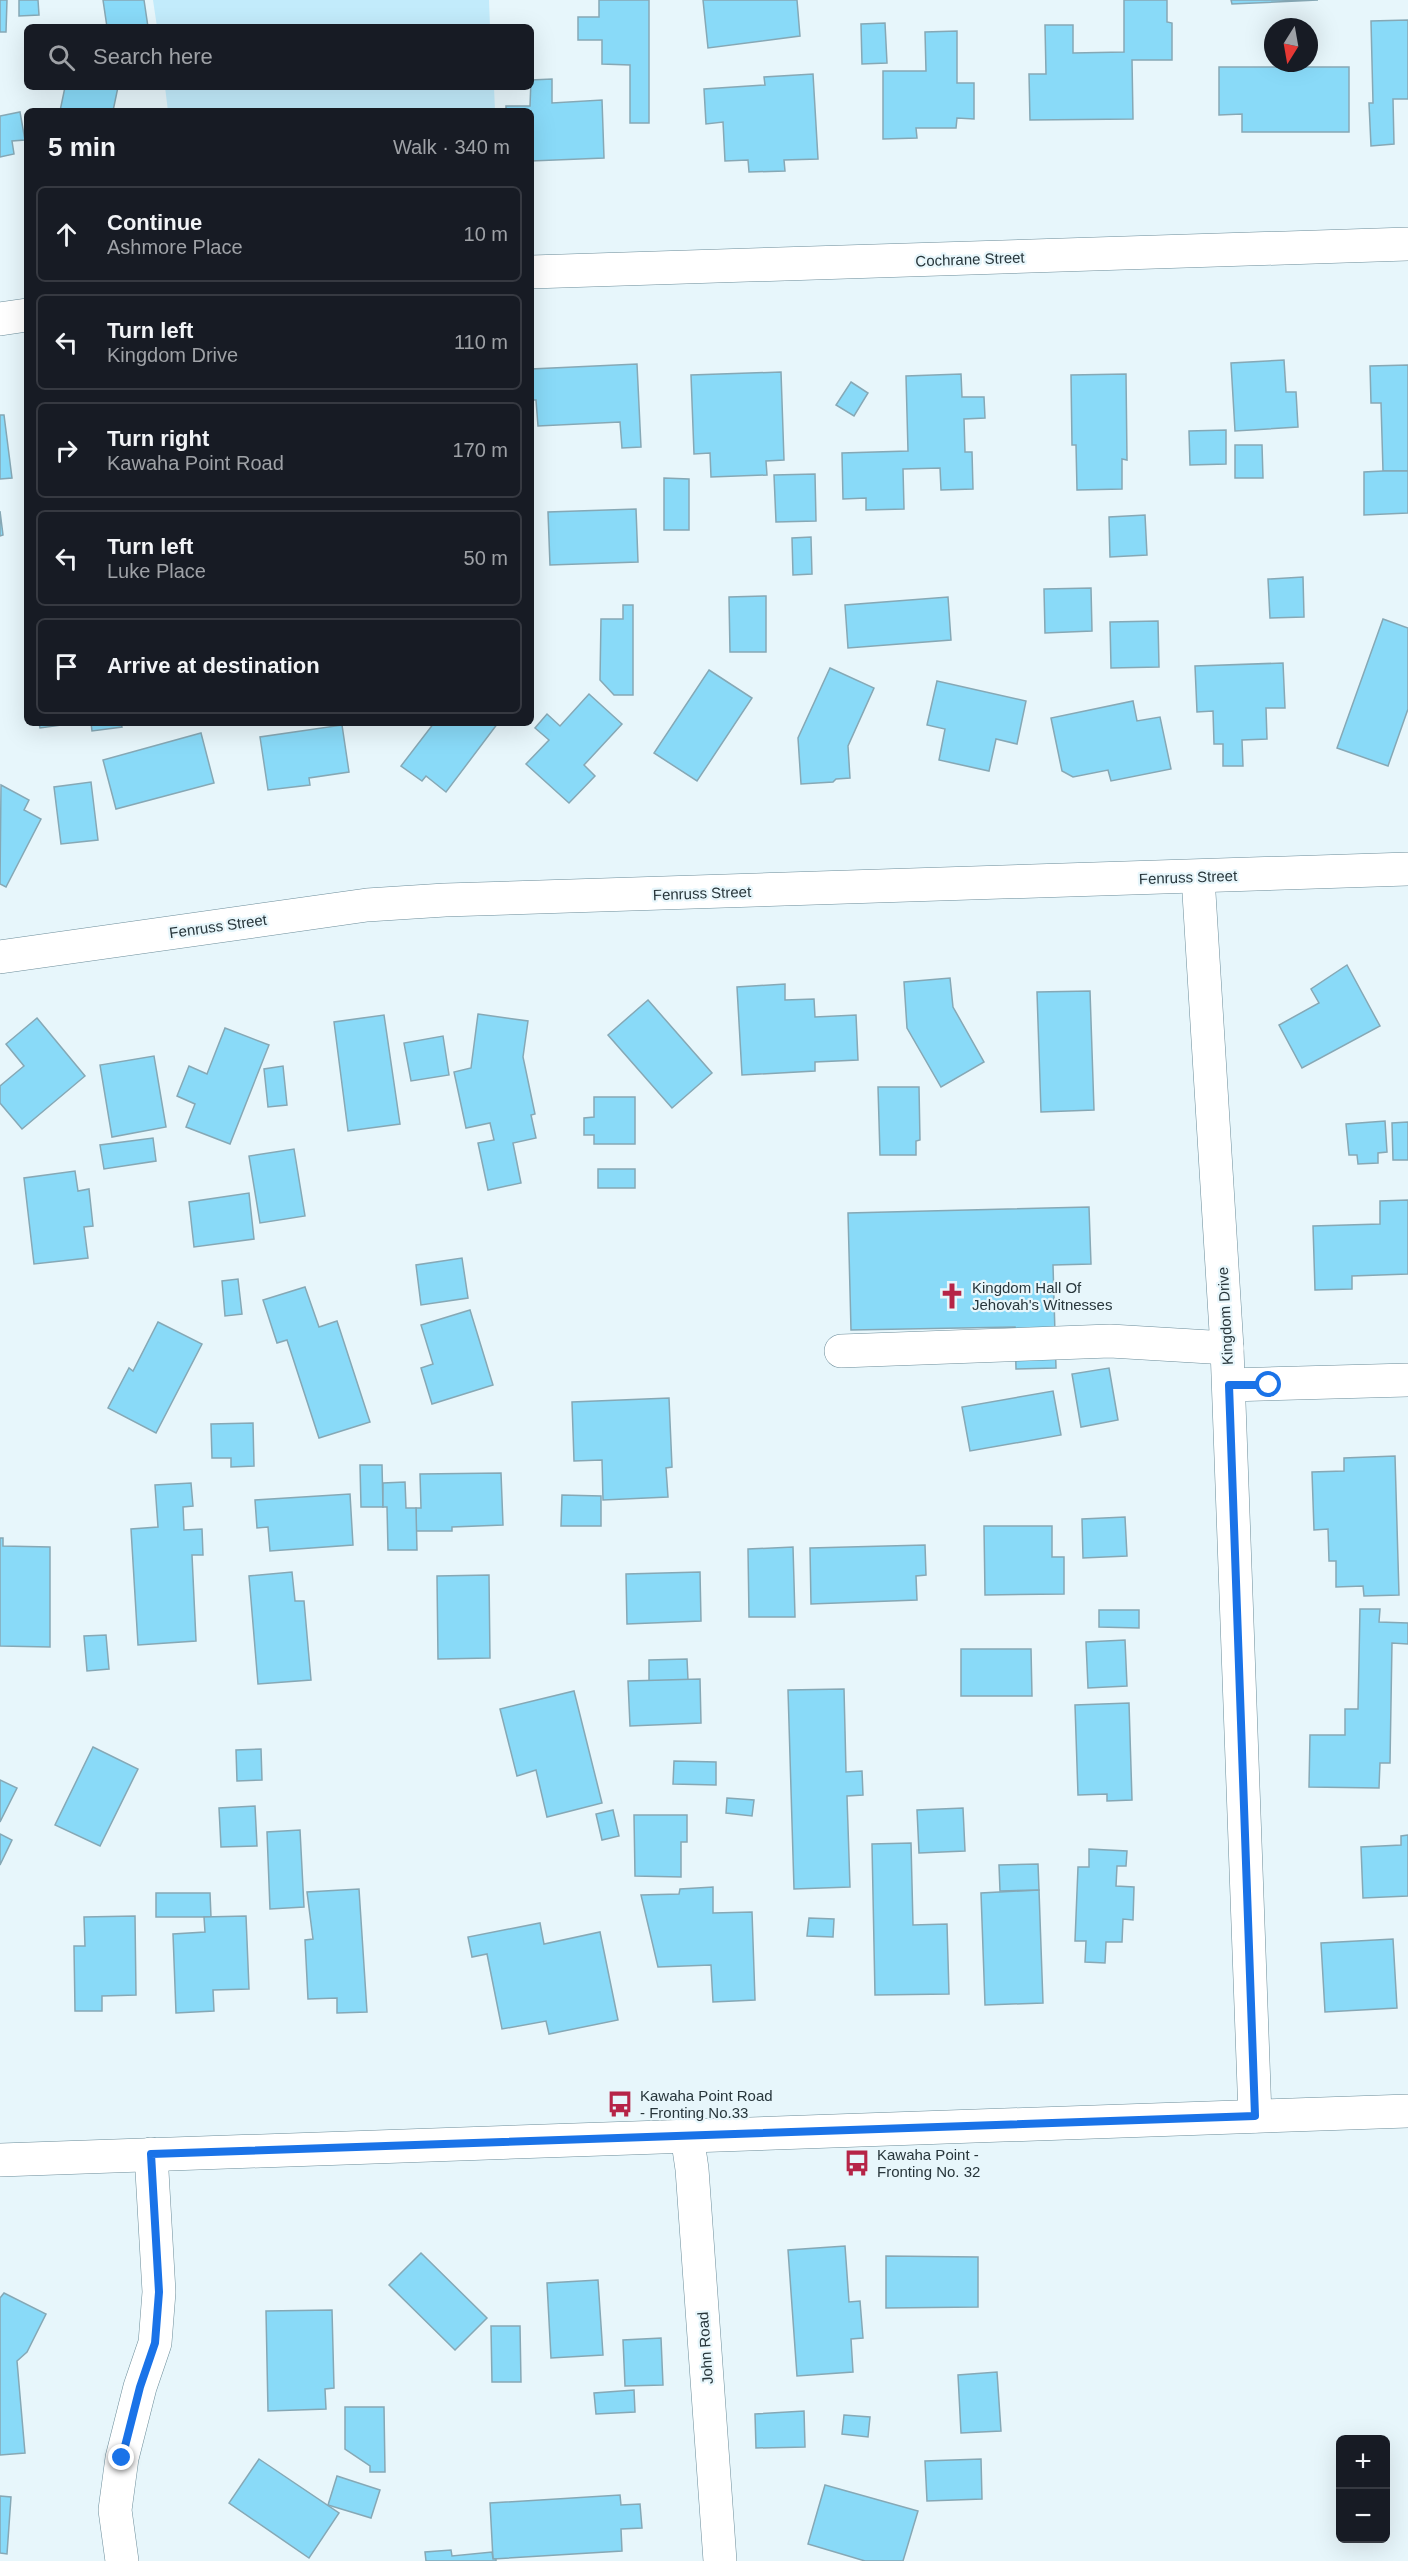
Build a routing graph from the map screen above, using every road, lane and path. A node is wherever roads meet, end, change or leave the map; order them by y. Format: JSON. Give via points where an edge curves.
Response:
{"nodes":[{"id":1,"x":1408,"y":244,"type":"edge"},
{"id":2,"x":534,"y":272,"type":"edge"},
{"id":3,"x":24,"y":315,"type":"edge"},
{"id":4,"x":0,"y":319,"type":"edge"},
{"id":5,"x":1408,"y":869,"type":"edge"},
{"id":6,"x":1198,"y":877,"type":"junction"},
{"id":7,"x":0,"y":957,"type":"edge"},
{"id":8,"x":1227,"y":1348,"type":"junction"},
{"id":9,"x":841,"y":1351,"type":"dead end"},
{"id":10,"x":1408,"y":1380,"type":"edge"},
{"id":11,"x":1229,"y":1385,"type":"junction"},
{"id":12,"x":1408,"y":2111,"type":"edge"},
{"id":13,"x":1255,"y":2116,"type":"junction"},
{"id":14,"x":687,"y":2136,"type":"junction"},
{"id":15,"x":151,"y":2154,"type":"junction"},
{"id":16,"x":0,"y":2160,"type":"edge"},
{"id":17,"x":122,"y":2561,"type":"edge"},
{"id":18,"x":720,"y":2561,"type":"edge"}],
"edges":[{"from":1,"to":2,"type":"street","name":"Cochrane Street"},
{"from":3,"to":4,"type":"street"},
{"from":5,"to":6,"type":"street","name":"Fenruss Street"},
{"from":6,"to":7,"type":"street","name":"Fenruss Street","via":[[378,904]]},
{"from":6,"to":8,"type":"street","name":"Kingdom Drive"},
{"from":8,"to":9,"type":"street","via":[[1110,1341]]},
{"from":8,"to":11,"type":"street","name":"Kingdom Drive"},
{"from":10,"to":11,"type":"street"},
{"from":11,"to":13,"type":"street","name":"Kingdom Drive"},
{"from":12,"to":13,"type":"street"},
{"from":13,"to":14,"type":"street"},
{"from":14,"to":15,"type":"street"},
{"from":14,"to":18,"type":"street","name":"John Road"},
{"from":15,"to":16,"type":"street"},
{"from":15,"to":17,"type":"street","via":[[159,2292],[155,2343],[122,2458],[115,2510]]}]}
